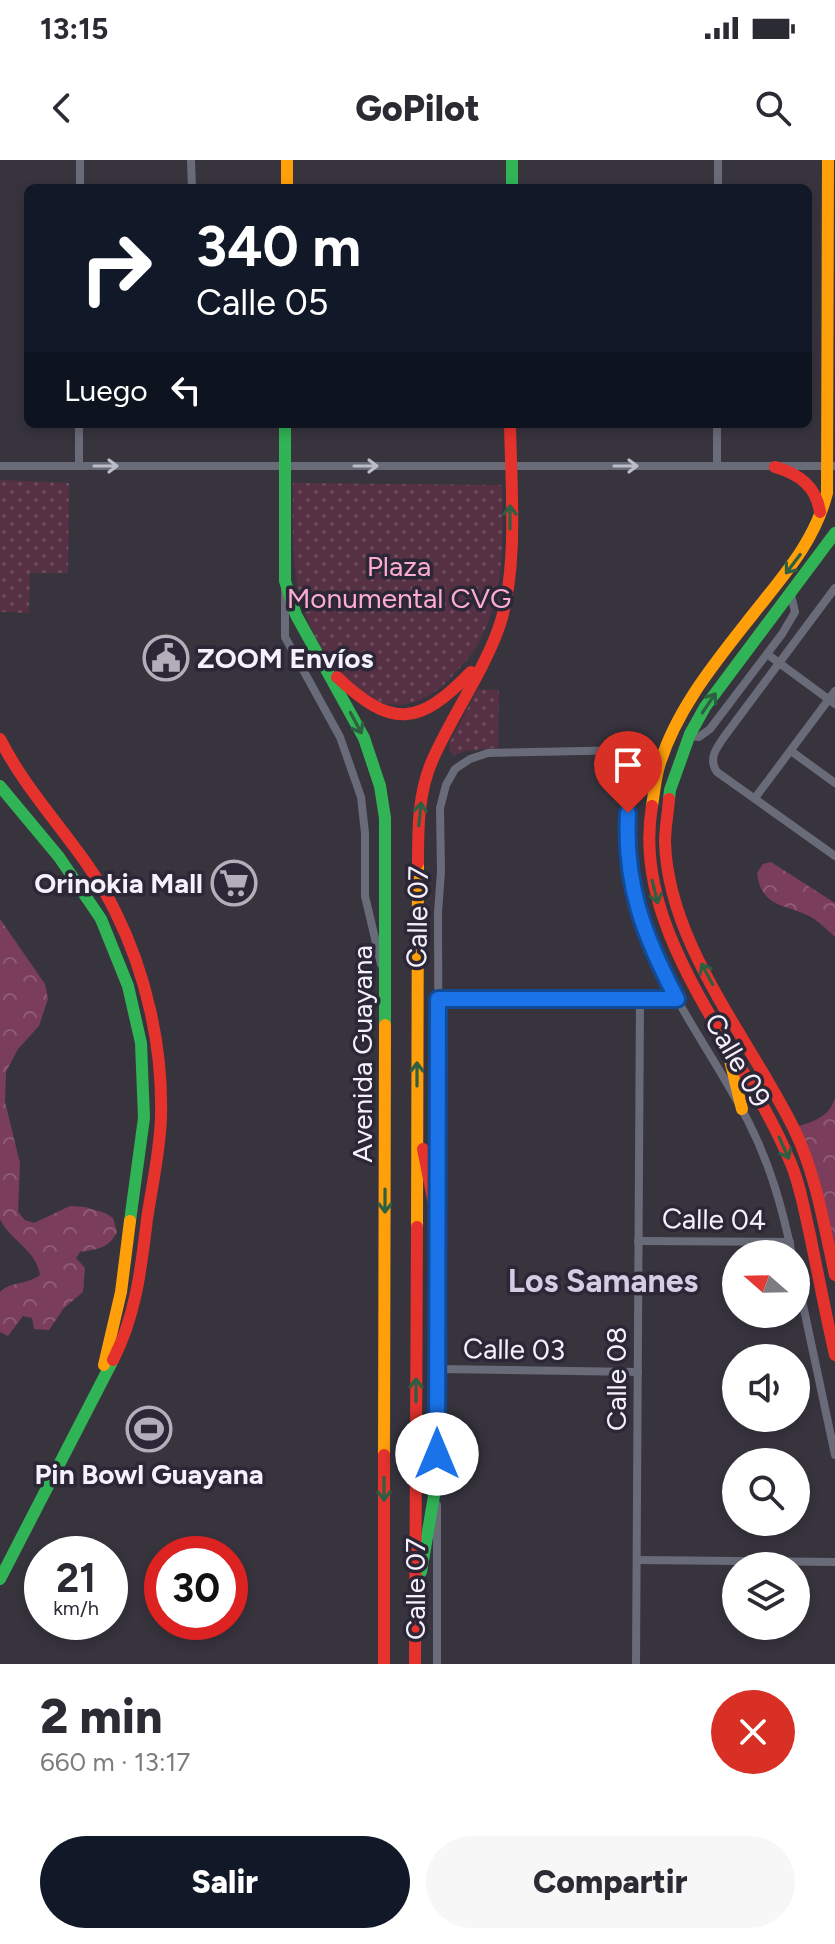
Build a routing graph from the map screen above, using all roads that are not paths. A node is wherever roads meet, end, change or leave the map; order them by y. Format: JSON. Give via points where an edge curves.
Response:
{"nodes":[{"id":1,"x":80,"y":160,"type":"edge"},
{"id":2,"x":191,"y":160,"type":"edge"},
{"id":3,"x":287,"y":160,"type":"edge"},
{"id":4,"x":512,"y":160,"type":"edge"},
{"id":5,"x":718,"y":160,"type":"edge"},
{"id":6,"x":828,"y":160,"type":"edge"},
{"id":7,"x":80,"y":184,"type":"edge"},
{"id":8,"x":192,"y":184,"type":"edge"},
{"id":9,"x":287,"y":184,"type":"edge"},
{"id":10,"x":512,"y":184,"type":"edge"},
{"id":11,"x":718,"y":184,"type":"edge"},
{"id":12,"x":827,"y":392,"type":"junction"},
{"id":13,"x":835,"y":423,"type":"edge"},
{"id":14,"x":79,"y":428,"type":"edge"},
{"id":15,"x":285,"y":428,"type":"edge"},
{"id":16,"x":510,"y":428,"type":"edge"},
{"id":17,"x":717,"y":428,"type":"edge"},
{"id":18,"x":826,"y":444,"type":"junction"},
{"id":19,"x":835,"y":455,"type":"edge"},
{"id":20,"x":0,"y":466,"type":"edge"},
{"id":21,"x":79,"y":466,"type":"junction"},
{"id":22,"x":285,"y":466,"type":"junction"},
{"id":23,"x":510,"y":466,"type":"junction"},
{"id":24,"x":717,"y":466,"type":"junction"},
{"id":25,"x":831,"y":466,"type":"edge"},
{"id":26,"x":775,"y":467,"type":"junction"},
{"id":27,"x":821,"y":519,"type":"junction"},
{"id":28,"x":835,"y":533,"type":"edge"},
{"id":29,"x":285,"y":581,"type":"junction"},
{"id":30,"x":835,"y":588,"type":"edge"},
{"id":31,"x":791,"y":595,"type":"junction"},
{"id":32,"x":767,"y":654,"type":"junction"},
{"id":33,"x":320,"y":656,"type":"junction"},
{"id":34,"x":484,"y":657,"type":"junction"},
{"id":35,"x":780,"y":664,"type":"junction"},
{"id":36,"x":833,"y":698,"type":"edge"},
{"id":37,"x":689,"y":736,"type":"junction"},
{"id":38,"x":0,"y":739,"type":"edge"},
{"id":39,"x":791,"y":751,"type":"junction"},
{"id":40,"x":835,"y":783,"type":"edge"},
{"id":41,"x":0,"y":786,"type":"edge"},
{"id":42,"x":443,"y":795,"type":"joint"},
{"id":43,"x":755,"y":798,"type":"junction"},
{"id":44,"x":835,"y":856,"type":"edge"},
{"id":45,"x":129,"y":939,"type":"junction"},
{"id":46,"x":114,"y":946,"type":"junction"},
{"id":47,"x":386,"y":982,"type":"junction"},
{"id":48,"x":438,"y":999,"type":"junction"},
{"id":49,"x":640,"y":999,"type":"junction"},
{"id":50,"x":677,"y":999,"type":"junction"},
{"id":51,"x":719,"y":1030,"type":"junction"},
{"id":52,"x":417,"y":1102,"type":"junction"},
{"id":53,"x":742,"y":1109,"type":"junction"},
{"id":54,"x":157,"y":1145,"type":"junction"},
{"id":55,"x":141,"y":1146,"type":"junction"},
{"id":56,"x":439,"y":1228,"type":"junction"},
{"id":57,"x":789,"y":1240,"type":"edge"},
{"id":58,"x":638,"y":1241,"type":"junction"},
{"id":59,"x":722,"y":1242,"type":"edge"},
{"id":60,"x":835,"y":1275,"type":"edge"},
{"id":61,"x":808,"y":1328,"type":"edge"},
{"id":62,"x":835,"y":1355,"type":"edge"},
{"id":63,"x":438,"y":1369,"type":"junction"},
{"id":64,"x":638,"y":1372,"type":"junction"},
{"id":65,"x":100,"y":1379,"type":"junction"},
{"id":66,"x":437,"y":1454,"type":"junction"},
{"id":67,"x":835,"y":1455,"type":"edge"},
{"id":68,"x":637,"y":1560,"type":"junction"},
{"id":69,"x":835,"y":1562,"type":"edge"},
{"id":70,"x":0,"y":1579,"type":"edge"},
{"id":71,"x":415,"y":1623,"type":"junction"},
{"id":72,"x":384,"y":1664,"type":"edge"},
{"id":73,"x":415,"y":1664,"type":"edge"},
{"id":74,"x":437,"y":1664,"type":"edge"},
{"id":75,"x":636,"y":1664,"type":"edge"}],
"edges":[{"from":1,"to":7,"type":"street"},
{"from":2,"to":8,"type":"street"},
{"from":3,"to":9,"type":"main road"},
{"from":4,"to":10,"type":"main road"},
{"from":5,"to":11,"type":"street"},
{"from":6,"to":12,"type":"main road"},
{"from":12,"to":13,"type":"main road"},
{"from":12,"to":18,"type":"main road"},
{"from":14,"to":21,"type":"street"},
{"from":15,"to":22,"type":"main road","name":"Avenida Guayana"},
{"from":16,"to":23,"type":"main road","name":"Avenida Guayana"},
{"from":17,"to":24,"type":"street"},
{"from":18,"to":19,"type":"main road"},
{"from":18,"to":25,"type":"main road"},
{"from":20,"to":21,"type":"street"},
{"from":21,"to":22,"type":"street","one_way":true},
{"from":22,"to":23,"type":"street","one_way":true},
{"from":22,"to":29,"type":"main road","name":"Avenida Guayana"},
{"from":23,"to":24,"type":"street","one_way":true},
{"from":34,"to":23,"type":"main road","name":"Avenida Guayana","one_way":true,"via":[[498,630],[509,582]]},
{"from":24,"to":26,"type":"street"},
{"from":25,"to":26,"type":"street"},
{"from":25,"to":27,"type":"main road"},
{"from":26,"to":27,"type":"main road","via":[[805,480],[817,496]]},
{"from":27,"to":51,"type":"main road","one_way":true,"via":[[684,710],[664,750],[652,793],[648,847],[656,899],[677,954]]},
{"from":28,"to":31,"type":"main road"},
{"from":29,"to":33,"type":"main road","name":"Avenida Guayana","via":[[296,615]]},
{"from":29,"to":47,"type":"street","via":[[285,637],[340,737],[361,797],[365,896]]},
{"from":30,"to":35,"type":"street"},
{"from":31,"to":32,"type":"street","via":[[794,615]]},
{"from":37,"to":31,"type":"main road","one_way":true,"via":[[726,677]]},
{"from":32,"to":35,"type":"street"},
{"from":32,"to":37,"type":"street","via":[[710,729],[699,737]]},
{"from":33,"to":34,"type":"main road","via":[[361,700],[405,715],[438,703]]},
{"from":33,"to":47,"type":"main road","name":"Avenida Guayana","one_way":true,"via":[[364,738],[380,786],[386,835]]},
{"from":52,"to":34,"type":"main road","name":"Avenida Guayana","one_way":true,"via":[[421,803],[439,744]]},
{"from":35,"to":36,"type":"street"},
{"from":35,"to":43,"type":"street","via":[[713,755],[717,772]]},
{"from":36,"to":39,"type":"street"},
{"from":60,"to":37,"type":"main road","one_way":true,"via":[[805,1153],[692,946],[672,894],[665,857],[666,816],[673,775]]},
{"from":38,"to":45,"type":"main road","via":[[98,880]]},
{"from":39,"to":40,"type":"street"},
{"from":39,"to":43,"type":"street"},
{"from":41,"to":46,"type":"main road","via":[[75,879]]},
{"from":42,"to":48,"type":"street","name":"Calle 07"},
{"from":42,"to":50,"type":"street","name":"Calle 09","via":[[455,769],[488,753],[635,751],[627,835],[631,882],[643,927]]},
{"from":43,"to":44,"type":"street"},
{"from":45,"to":46,"type":"main road"},
{"from":45,"to":54,"type":"main road","via":[[157,1041]]},
{"from":46,"to":55,"type":"main road","via":[[141,1043]]},
{"from":47,"to":72,"type":"main road","name":"Avenida Guayana","one_way":true},
{"from":48,"to":49,"type":"street"},
{"from":48,"to":56,"type":"street","name":"Calle 07"},
{"from":49,"to":50,"type":"street"},
{"from":49,"to":58,"type":"street","name":"Calle 08"},
{"from":50,"to":53,"type":"street","name":"Calle 09"},
{"from":51,"to":53,"type":"main road"},
{"from":51,"to":62,"type":"main road","one_way":true,"via":[[789,1159]]},
{"from":52,"to":56,"type":"main road"},
{"from":71,"to":52,"type":"main road","name":"Avenida Guayana","one_way":true},
{"from":53,"to":57,"type":"street","name":"Calle 09","via":[[770,1167]]},
{"from":54,"to":55,"type":"main road"},
{"from":54,"to":65,"type":"main road","via":[[134,1309]]},
{"from":55,"to":65,"type":"main road","via":[[118,1307]]},
{"from":56,"to":63,"type":"street","name":"Calle 07"},
{"from":58,"to":59,"type":"street","name":"Calle 04"},
{"from":58,"to":64,"type":"street","name":"Calle 08"},
{"from":61,"to":67,"type":"street"},
{"from":63,"to":64,"type":"street","name":"Calle 03"},
{"from":63,"to":66,"type":"street","name":"Calle 07"},
{"from":64,"to":68,"type":"street","name":"Calle 08"},
{"from":65,"to":70,"type":"main road"},
{"from":66,"to":71,"type":"main road"},
{"from":66,"to":74,"type":"street","name":"Calle 07"},
{"from":68,"to":69,"type":"street"},
{"from":68,"to":75,"type":"street","name":"Calle 08"},
{"from":71,"to":73,"type":"main road","name":"Avenida Guayana"}]}
